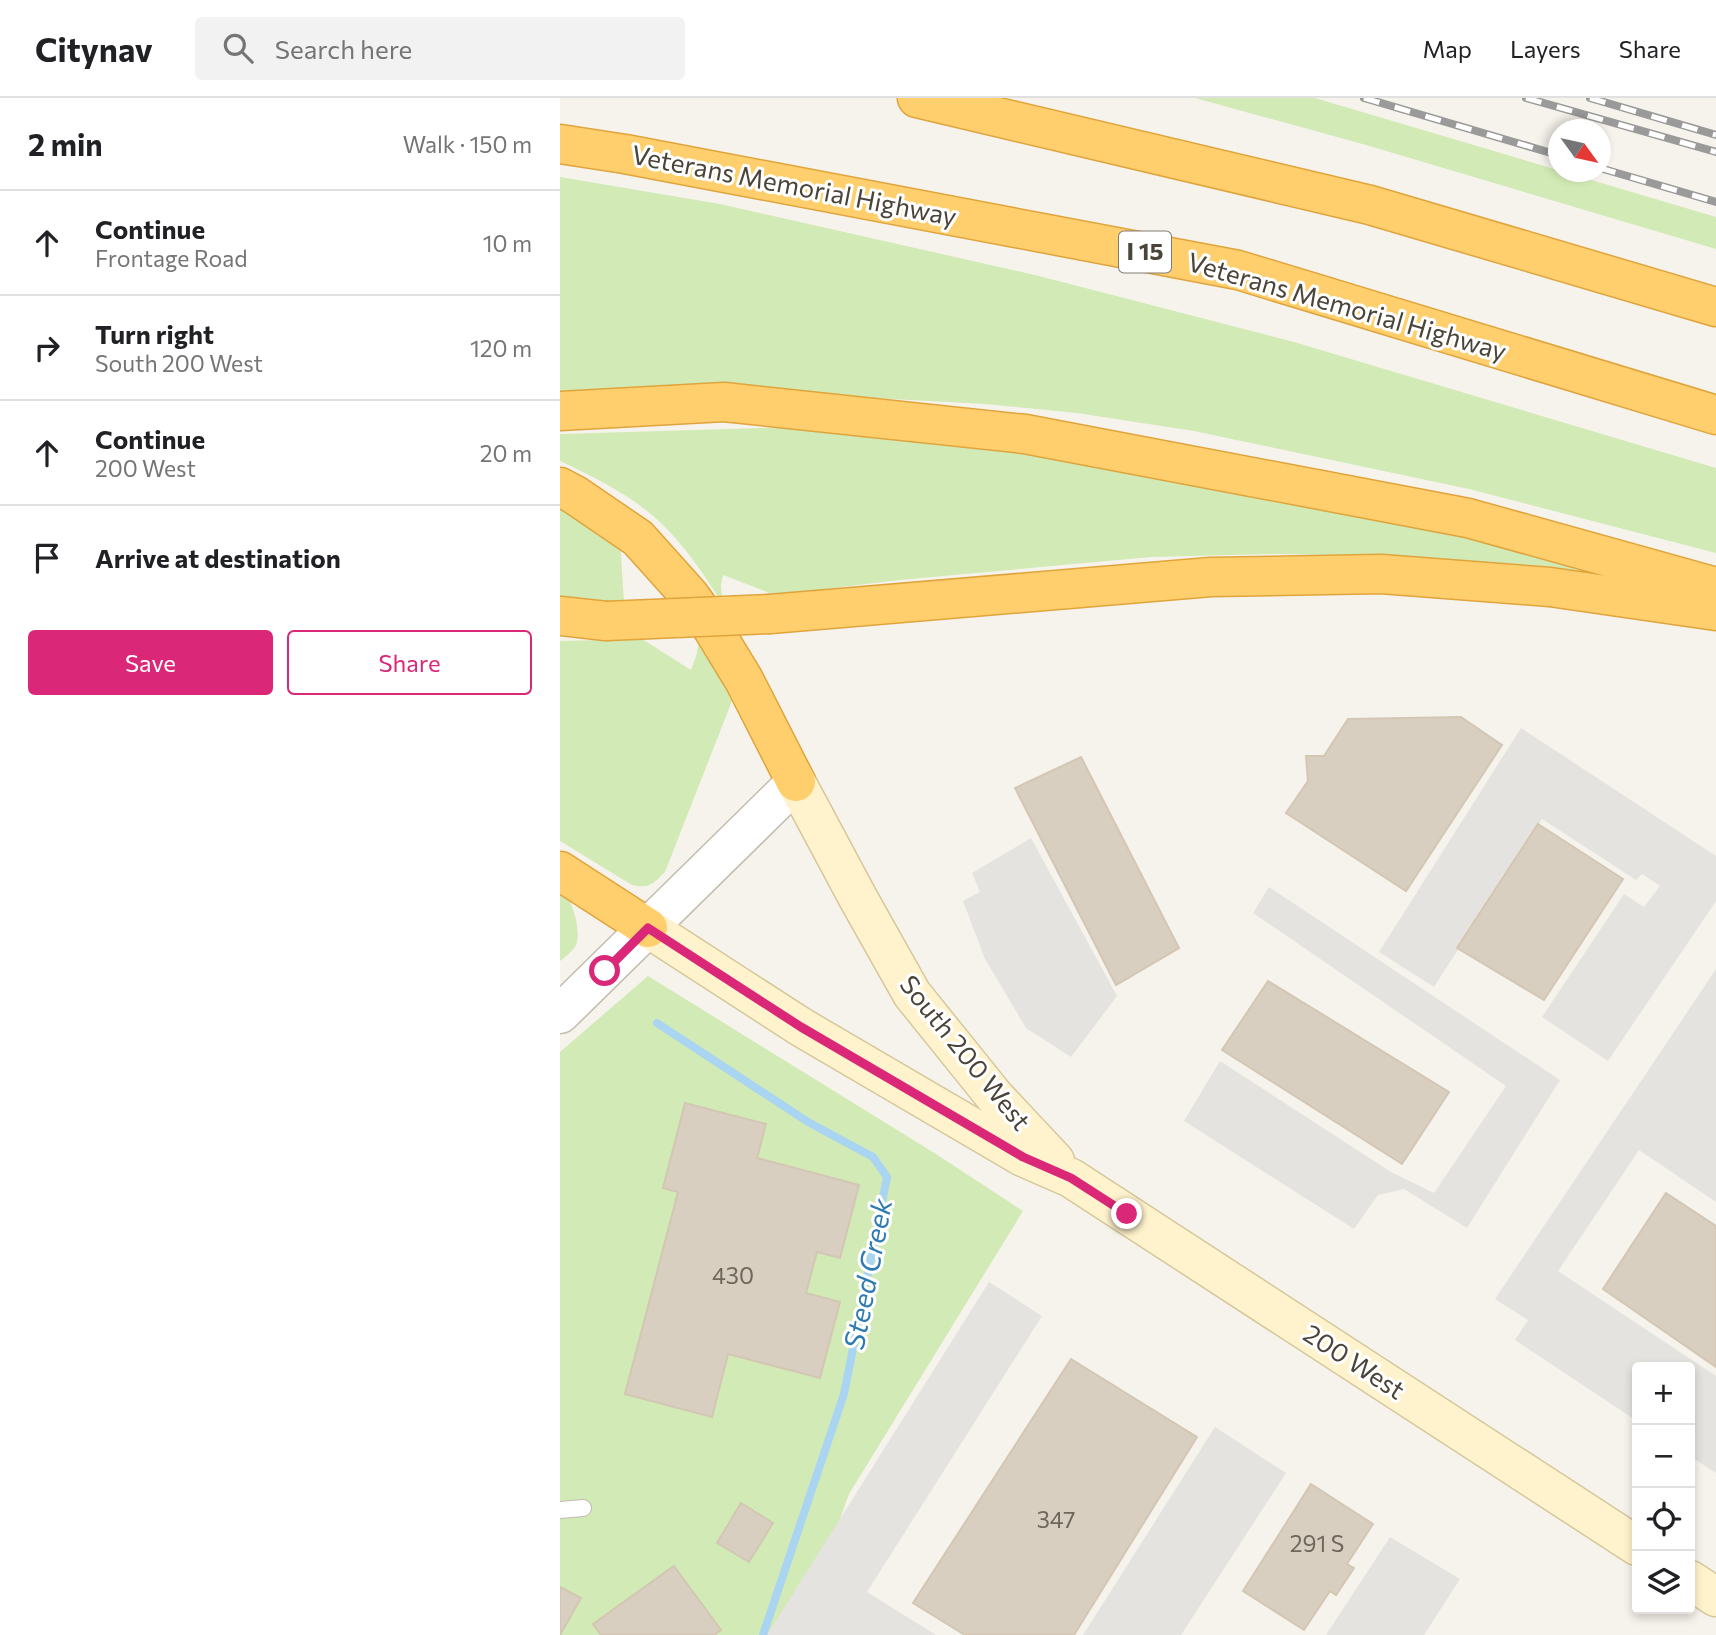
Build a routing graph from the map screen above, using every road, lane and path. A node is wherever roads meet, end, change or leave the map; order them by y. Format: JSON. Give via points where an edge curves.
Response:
{"nodes":[{"id":1,"x":917,"y":98,"type":"edge"},
{"id":2,"x":560,"y":144,"type":"edge"},
{"id":3,"x":1716,"y":307,"type":"edge"},
{"id":4,"x":560,"y":411,"type":"edge"},
{"id":5,"x":1716,"y":415,"type":"edge"},
{"id":6,"x":560,"y":488,"type":"edge"},
{"id":7,"x":1716,"y":587,"type":"edge"},
{"id":8,"x":1716,"y":611,"type":"edge"},
{"id":9,"x":560,"y":616,"type":"edge"},
{"id":10,"x":796,"y":782,"type":"junction"},
{"id":11,"x":560,"y":871,"type":"edge"},
{"id":12,"x":648,"y":928,"type":"junction"},
{"id":13,"x":560,"y":1014,"type":"edge"},
{"id":14,"x":1071,"y":1178,"type":"junction"},
{"id":15,"x":583,"y":1508,"type":"dead end"},
{"id":16,"x":560,"y":1510,"type":"edge"},
{"id":17,"x":1632,"y":1543,"type":"edge"},
{"id":18,"x":1695,"y":1583,"type":"edge"},
{"id":19,"x":1716,"y":1597,"type":"edge"}],
"edges":[{"from":1,"to":3,"type":"highway","via":[[1370,205]]},
{"from":2,"to":5,"type":"highway","name":"Veterans Memorial Highway","number":"I 15","via":[[1238,270]]},
{"from":4,"to":7,"type":"highway","via":[[724,402],[1025,434],[1468,518]]},
{"from":6,"to":10,"type":"highway","via":[[638,538],[690,596],[744,680]]},
{"from":8,"to":9,"type":"highway","bridge":true,"via":[[1550,587],[1381,574],[1211,577],[770,614],[606,621]]},
{"from":10,"to":12,"type":"street"},
{"from":10,"to":14,"type":"main road","name":"South 200 West","via":[[912,994],[995,1097]]},
{"from":11,"to":12,"type":"highway"},
{"from":12,"to":13,"type":"street"},
{"from":12,"to":14,"type":"main road","name":"South 200 West","via":[[801,1027],[1023,1157]]},
{"from":14,"to":17,"type":"main road","name":"200 West"},
{"from":15,"to":16,"type":"lane"},
{"from":18,"to":19,"type":"main road"}]}
